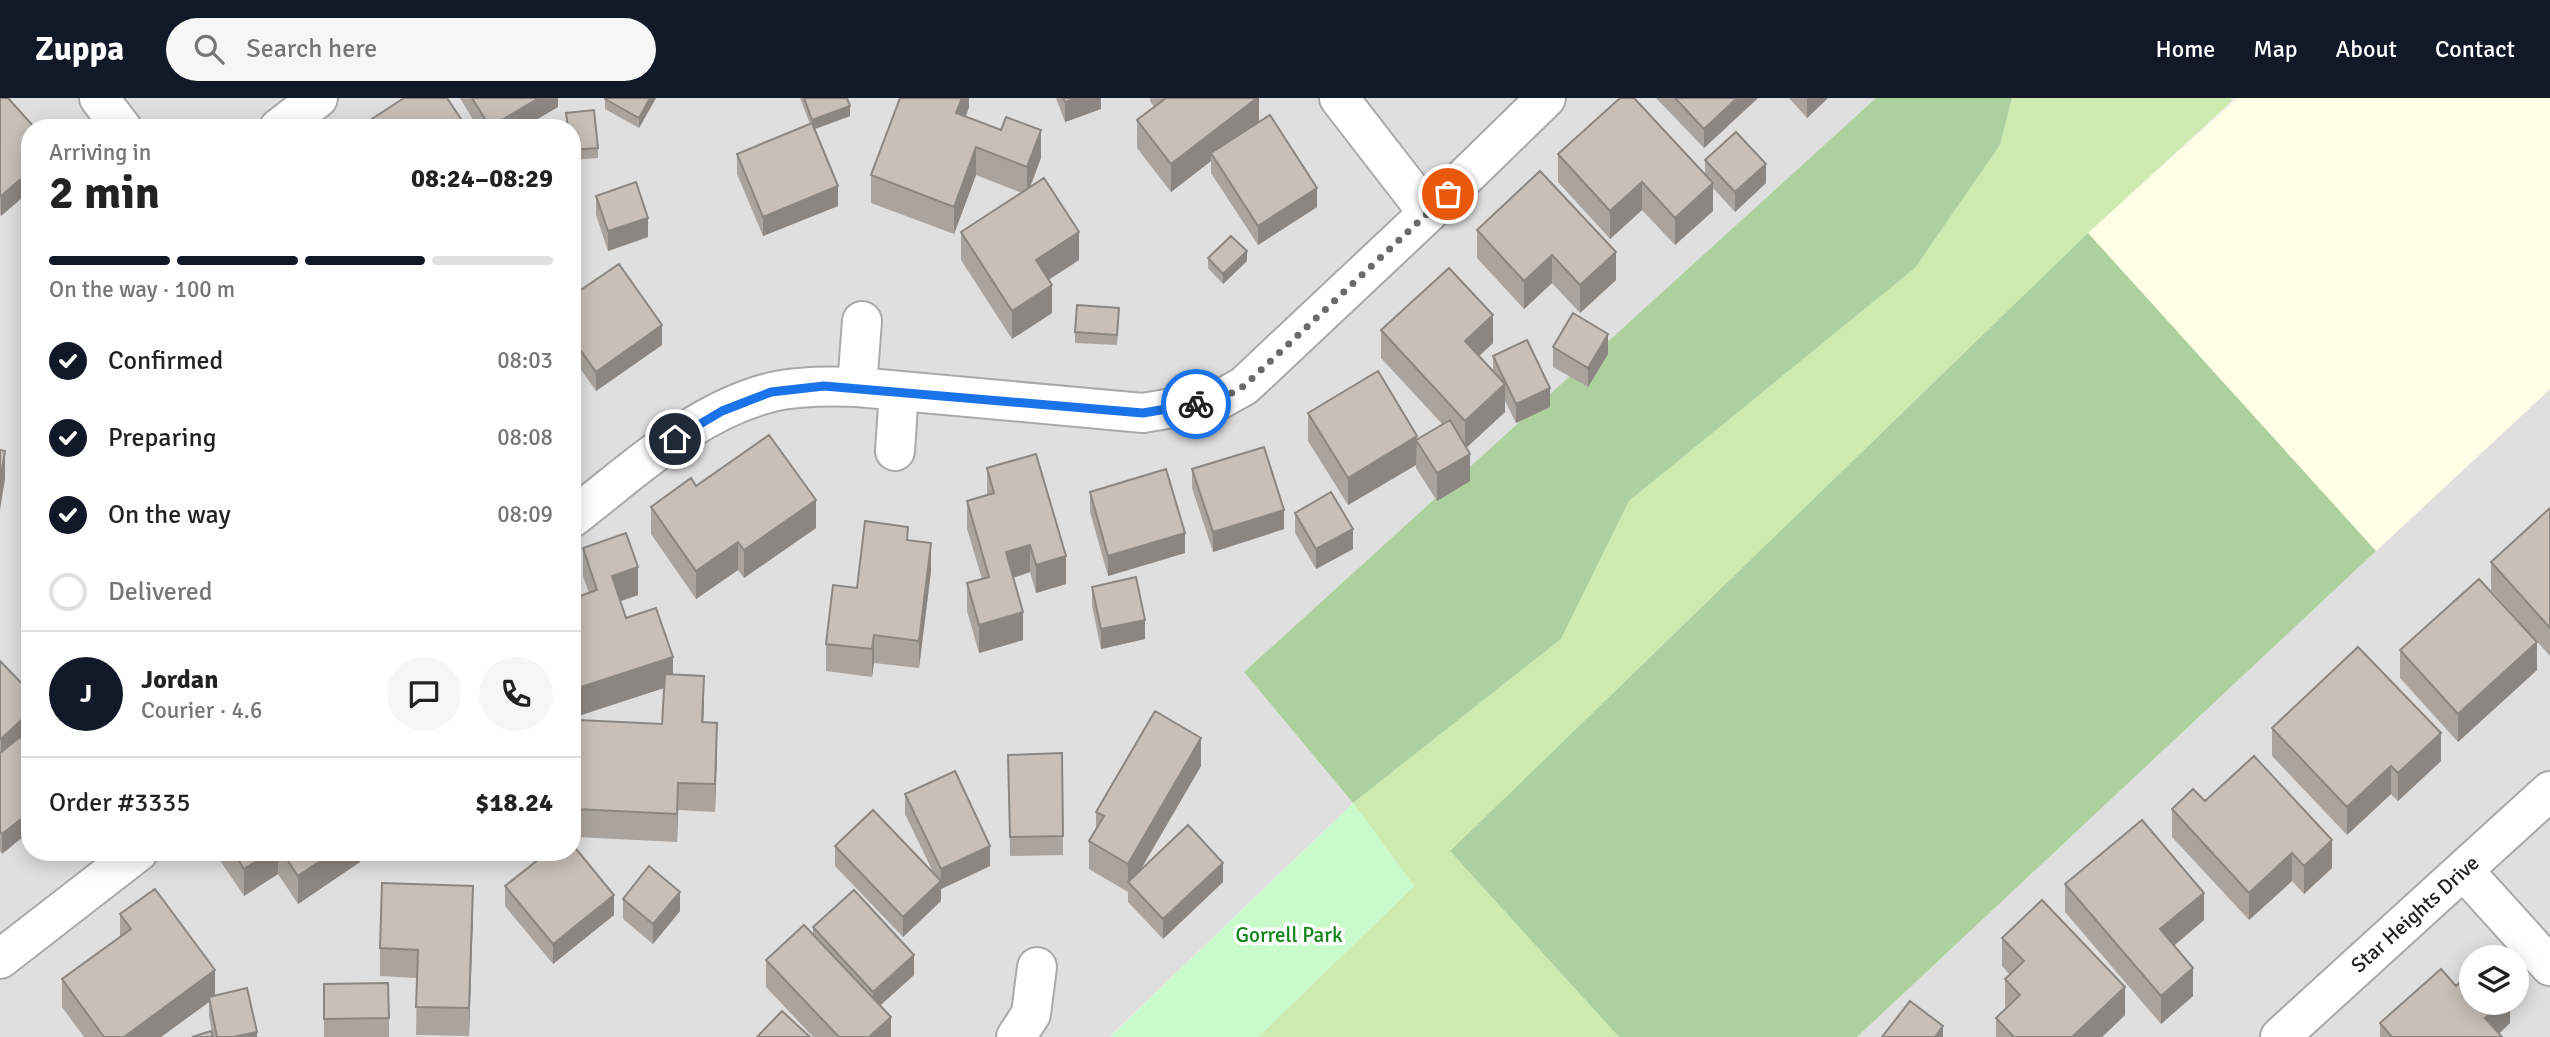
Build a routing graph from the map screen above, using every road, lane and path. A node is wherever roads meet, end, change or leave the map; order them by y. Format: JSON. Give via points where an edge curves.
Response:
{"nodes":[{"id":1,"x":99,"y":98,"type":"edge"},
{"id":2,"x":318,"y":98,"type":"edge"},
{"id":3,"x":1339,"y":98,"type":"edge"},
{"id":4,"x":1546,"y":98,"type":"edge"},
{"id":5,"x":115,"y":119,"type":"edge"},
{"id":6,"x":291,"y":119,"type":"edge"},
{"id":7,"x":1428,"y":213,"type":"junction"},
{"id":8,"x":862,"y":321,"type":"dead end"},
{"id":9,"x":858,"y":387,"type":"junction"},
{"id":10,"x":899,"y":391,"type":"junction"},
{"id":11,"x":895,"y":451,"type":"dead end"},
{"id":12,"x":581,"y":511,"type":"edge"},
{"id":13,"x":2550,"y":791,"type":"edge"},
{"id":14,"x":126,"y":861,"type":"edge"},
{"id":15,"x":2464,"y":871,"type":"junction"},
{"id":16,"x":0,"y":959,"type":"edge"},
{"id":17,"x":2550,"y":966,"type":"edge"},
{"id":18,"x":1037,"y":967,"type":"dead end"},
{"id":19,"x":1016,"y":1037,"type":"edge"},
{"id":20,"x":2280,"y":1037,"type":"edge"}],
"edges":[{"from":1,"to":5,"type":"street"},
{"from":2,"to":6,"type":"street"},
{"from":3,"to":7,"type":"street"},
{"from":4,"to":7,"type":"street"},
{"from":7,"to":10,"type":"street","via":[[1244,386],[1219,400],[1143,413]]},
{"from":8,"to":9,"type":"street"},
{"from":9,"to":10,"type":"street"},
{"from":9,"to":12,"type":"street","via":[[771,392],[722,411],[675,439]]},
{"from":10,"to":11,"type":"street"},
{"from":13,"to":15,"type":"street","name":"Star Heights Drive"},
{"from":14,"to":16,"type":"street"},
{"from":15,"to":17,"type":"street"},
{"from":15,"to":20,"type":"street","name":"Star Heights Drive"},
{"from":18,"to":19,"type":"street","via":[[1031,1014]]}]}
